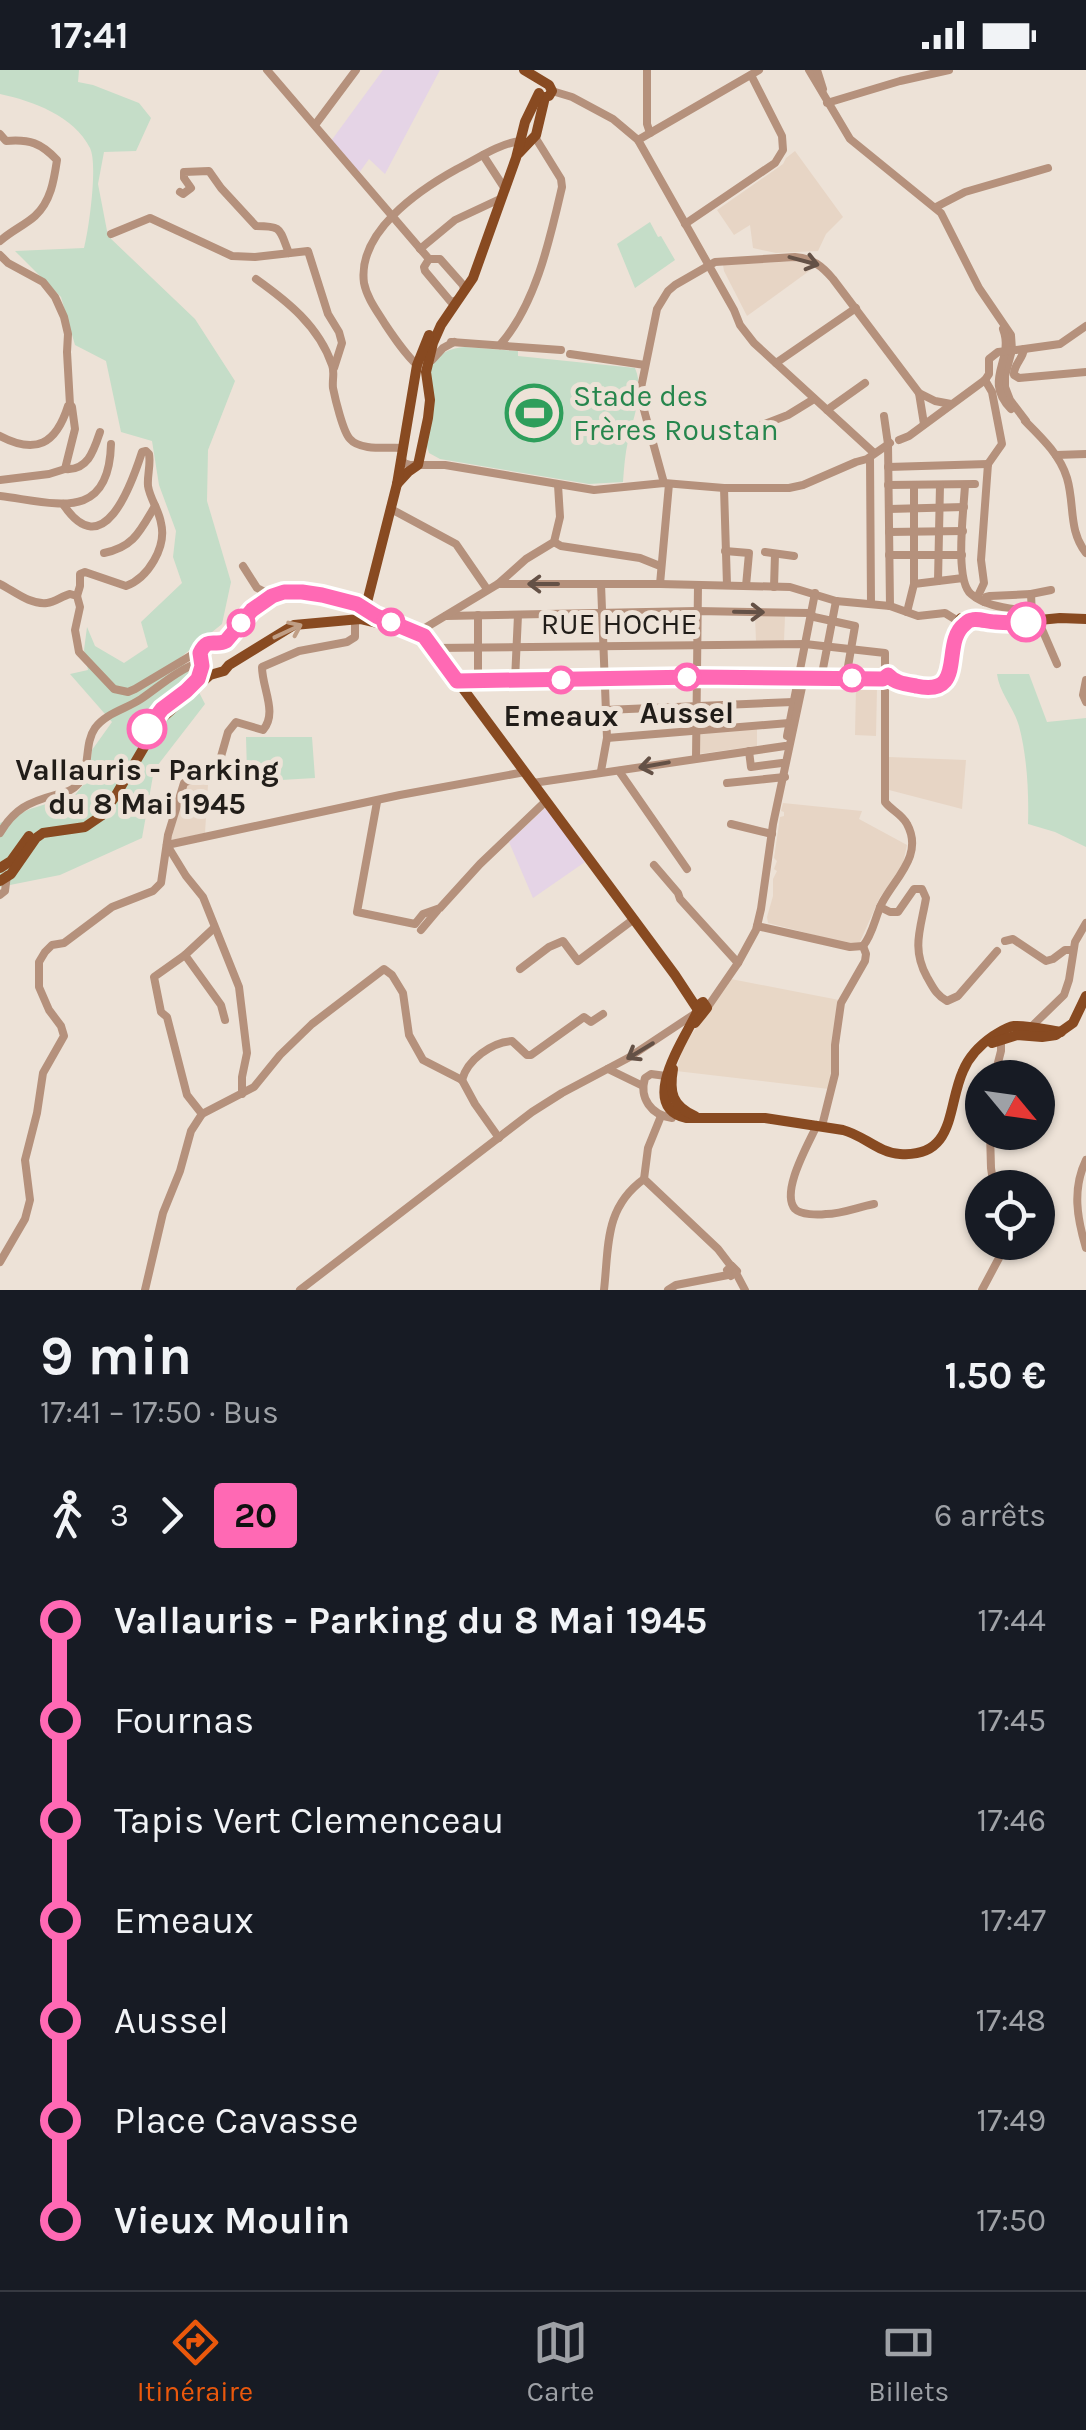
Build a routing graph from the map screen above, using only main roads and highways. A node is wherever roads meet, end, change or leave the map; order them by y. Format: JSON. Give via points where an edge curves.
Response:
{"nodes":[{"id":1,"x":527,"y":72,"type":"edge"},
{"id":2,"x":442,"y":320,"type":"junction"},
{"id":3,"x":421,"y":368,"type":"junction"},
{"id":4,"x":397,"y":484,"type":"junction"},
{"id":5,"x":360,"y":616,"type":"junction"},
{"id":6,"x":1086,"y":619,"type":"edge"},
{"id":7,"x":972,"y":620,"type":"junction"},
{"id":8,"x":954,"y":637,"type":"junction"},
{"id":9,"x":222,"y":644,"type":"junction"},
{"id":10,"x":203,"y":664,"type":"junction"},
{"id":11,"x":229,"y":665,"type":"junction"},
{"id":12,"x":457,"y":681,"type":"junction"},
{"id":13,"x":3,"y":875,"type":"edge"},
{"id":14,"x":1086,"y":996,"type":"edge"},
{"id":15,"x":676,"y":1058,"type":"junction"},
{"id":16,"x":673,"y":1111,"type":"junction"}],
"edges":[{"from":1,"to":2,"type":"main road","via":[[544,91],[534,100],[526,143],[477,266]]},
{"from":2,"to":3,"type":"main road","via":[[426,341]]},
{"from":2,"to":3,"type":"main road","via":[[445,342],[430,350]]},
{"from":3,"to":4,"type":"main road"},
{"from":3,"to":4,"type":"main road","via":[[430,400],[422,450],[418,466]]},
{"from":4,"to":5,"type":"main road"},
{"from":5,"to":9,"type":"main road","via":[[357,604],[284,592],[259,604]]},
{"from":11,"to":5,"type":"main road","one_way":true,"via":[[294,626]]},
{"from":5,"to":12,"type":"main road","via":[[428,639]]},
{"from":6,"to":7,"type":"main road"},
{"from":7,"to":8,"type":"main road"},
{"from":7,"to":8,"type":"main road","via":[[958,620]]},
{"from":8,"to":12,"type":"main road","via":[[950,670],[941,684],[928,688],[846,678]]},
{"from":9,"to":10,"type":"main road","via":[[209,643]]},
{"from":9,"to":11,"type":"main road"},
{"from":10,"to":11,"type":"main road","via":[[224,671]]},
{"from":10,"to":13,"type":"main road","via":[[101,816],[85,827],[44,833]]},
{"from":10,"to":13,"type":"main road","via":[[194,684],[155,716],[96,813],[34,830]]},
{"from":12,"to":15,"type":"main road","via":[[701,1008]]},
{"from":14,"to":16,"type":"main road","via":[[1061,1032],[1014,1026],[985,1042],[962,1073],[947,1129],[921,1152],[892,1154],[854,1133],[819,1126]]},
{"from":15,"to":16,"type":"main road"},
{"from":15,"to":16,"type":"main road","via":[[664,1094]]}]}
